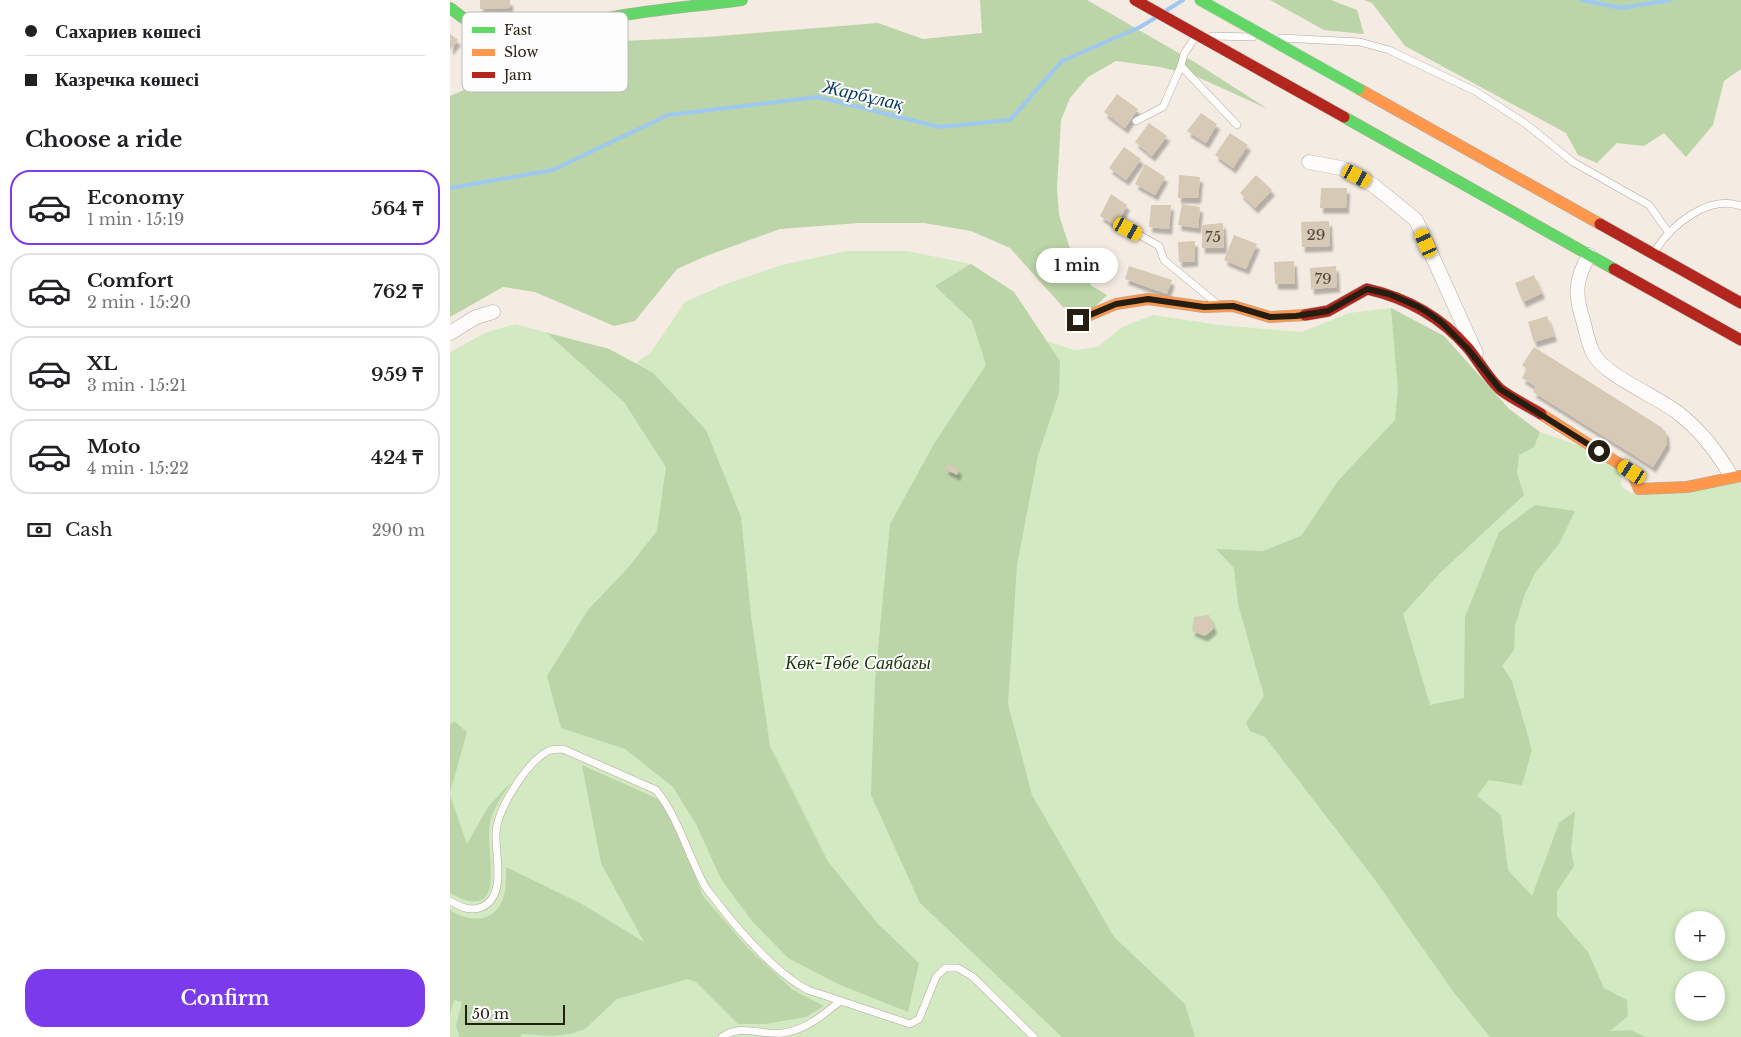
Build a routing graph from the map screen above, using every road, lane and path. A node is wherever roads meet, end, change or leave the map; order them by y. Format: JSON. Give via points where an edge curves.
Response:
{"nodes":[{"id":1,"x":742,"y":0,"type":"edge"},
{"id":2,"x":1135,"y":0,"type":"edge"},
{"id":3,"x":1200,"y":0,"type":"edge"},
{"id":4,"x":450,"y":8,"type":"edge"},
{"id":5,"x":628,"y":15,"type":"edge"},
{"id":6,"x":462,"y":16,"type":"edge"},
{"id":7,"x":1181,"y":66,"type":"junction"},
{"id":8,"x":1136,"y":121,"type":"dead end"},
{"id":9,"x":1237,"y":124,"type":"dead end"},
{"id":10,"x":1309,"y":162,"type":"dead end"},
{"id":11,"x":1741,"y":206,"type":"edge"},
{"id":12,"x":1128,"y":229,"type":"dead end"},
{"id":13,"x":1669,"y":233,"type":"junction"},
{"id":14,"x":1653,"y":254,"type":"junction"},
{"id":15,"x":1589,"y":255,"type":"junction"},
{"id":16,"x":1741,"y":303,"type":"edge"},
{"id":17,"x":1220,"y":306,"type":"junction"},
{"id":18,"x":493,"y":312,"type":"dead end"},
{"id":19,"x":1078,"y":320,"type":"dead end"},
{"id":20,"x":450,"y":333,"type":"edge"},
{"id":21,"x":1741,"y":340,"type":"edge"},
{"id":22,"x":1479,"y":362,"type":"junction"},
{"id":23,"x":1736,"y":476,"type":"edge"},
{"id":24,"x":450,"y":901,"type":"edge"},
{"id":25,"x":840,"y":1001,"type":"junction"},
{"id":26,"x":722,"y":1037,"type":"edge"},
{"id":27,"x":1034,"y":1037,"type":"edge"}],
"edges":[{"from":1,"to":5,"type":"main road"},
{"from":2,"to":15,"type":"main road","bridge":true},
{"from":3,"to":14,"type":"main road","bridge":true},
{"from":4,"to":6,"type":"main road"},
{"from":7,"to":8,"type":"lane","via":[[1163,107]]},
{"from":7,"to":9,"type":"lane"},
{"from":7,"to":13,"type":"lane","via":[[1184,54],[1194,39],[1216,35],[1360,42],[1389,50],[1475,91],[1526,124],[1573,162],[1649,205]]},
{"from":10,"to":22,"type":"street","via":[[1341,168],[1373,185],[1416,220]]},
{"from":11,"to":13,"type":"lane","via":[[1718,203],[1703,208]]},
{"from":12,"to":17,"type":"lane","via":[[1159,246],[1164,260]]},
{"from":13,"to":14,"type":"lane"},
{"from":14,"to":16,"type":"main road"},
{"from":15,"to":21,"type":"main road"},
{"from":15,"to":23,"type":"street","via":[[1577,283],[1576,296],[1593,354],[1604,366],[1692,424]]},
{"from":17,"to":19,"type":"main road","via":[[1134,300]]},
{"from":17,"to":22,"type":"main road","via":[[1233,306],[1270,317],[1296,316],[1328,311],[1367,289],[1419,307],[1441,322]]},
{"from":18,"to":20,"type":"street","via":[[476,317]]},
{"from":22,"to":23,"type":"main road","via":[[1500,389],[1632,472],[1639,489],[1674,488]]},
{"from":24,"to":25,"type":"lane","via":[[469,910],[491,901],[496,892],[496,833],[502,807],[536,760],[549,750],[563,749],[656,790],[664,800],[707,889],[754,946],[798,985]]},
{"from":25,"to":26,"type":"lane","via":[[813,1023],[783,1033],[748,1030]]},
{"from":25,"to":27,"type":"lane","via":[[910,1024],[919,1019],[936,976],[945,968],[958,968],[973,977]]}]}
